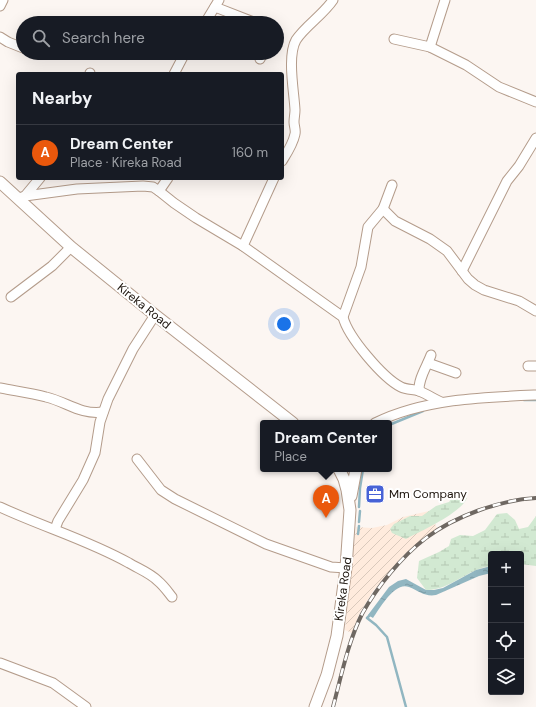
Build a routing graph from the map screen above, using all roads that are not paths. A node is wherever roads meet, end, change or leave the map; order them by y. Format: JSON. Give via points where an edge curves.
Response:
{"nodes":[{"id":1,"x":3,"y":0,"type":"edge"},
{"id":2,"x":334,"y":0,"type":"edge"},
{"id":3,"x":445,"y":0,"type":"edge"},
{"id":4,"x":217,"y":3,"type":"edge"},
{"id":5,"x":0,"y":6,"type":"edge"},
{"id":6,"x":209,"y":16,"type":"edge"},
{"id":7,"x":242,"y":16,"type":"edge"},
{"id":8,"x":0,"y":37,"type":"edge"},
{"id":9,"x":394,"y":39,"type":"dead end"},
{"id":10,"x":16,"y":45,"type":"edge"},
{"id":11,"x":430,"y":47,"type":"junction"},
{"id":12,"x":181,"y":60,"type":"edge"},
{"id":13,"x":175,"y":72,"type":"edge"},
{"id":14,"x":536,"y":102,"type":"edge"},
{"id":15,"x":536,"y":138,"type":"edge"},
{"id":16,"x":284,"y":158,"type":"edge"},
{"id":17,"x":38,"y":180,"type":"edge"},
{"id":18,"x":167,"y":180,"type":"edge"},
{"id":19,"x":273,"y":180,"type":"edge"},
{"id":20,"x":0,"y":182,"type":"edge"},
{"id":21,"x":392,"y":185,"type":"dead end"},
{"id":22,"x":159,"y":191,"type":"junction"},
{"id":23,"x":21,"y":197,"type":"junction"},
{"id":24,"x":383,"y":209,"type":"junction"},
{"id":25,"x":243,"y":246,"type":"junction"},
{"id":26,"x":71,"y":247,"type":"junction"},
{"id":27,"x":462,"y":271,"type":"junction"},
{"id":28,"x":11,"y":297,"type":"dead end"},
{"id":29,"x":536,"y":310,"type":"edge"},
{"id":30,"x":155,"y":315,"type":"junction"},
{"id":31,"x":343,"y":317,"type":"junction"},
{"id":32,"x":456,"y":373,"type":"dead end"},
{"id":33,"x":0,"y":388,"type":"edge"},
{"id":34,"x":419,"y":391,"type":"junction"},
{"id":35,"x":536,"y":396,"type":"edge"},
{"id":36,"x":442,"y":402,"type":"junction"},
{"id":37,"x":103,"y":412,"type":"junction"},
{"id":38,"x":289,"y":420,"type":"edge"},
{"id":39,"x":382,"y":420,"type":"edge"},
{"id":40,"x":137,"y":459,"type":"dead end"},
{"id":41,"x":340,"y":472,"type":"edge"},
{"id":42,"x":355,"y":472,"type":"edge"},
{"id":43,"x":0,"y":507,"type":"edge"},
{"id":44,"x":350,"y":510,"type":"junction"},
{"id":45,"x":55,"y":529,"type":"junction"},
{"id":46,"x":346,"y":568,"type":"junction"},
{"id":47,"x":172,"y":597,"type":"dead end"},
{"id":48,"x":0,"y":663,"type":"edge"},
{"id":49,"x":86,"y":707,"type":"edge"},
{"id":50,"x":315,"y":707,"type":"edge"}],
"edges":[{"from":1,"to":5,"type":"street"},
{"from":2,"to":16,"type":"street","via":[[303,32],[293,50],[296,133]]},
{"from":3,"to":11,"type":"street"},
{"from":4,"to":6,"type":"street"},
{"from":4,"to":7,"type":"street"},
{"from":8,"to":10,"type":"street"},
{"from":9,"to":11,"type":"street"},
{"from":11,"to":14,"type":"street","via":[[466,65],[499,87]]},
{"from":12,"to":13,"type":"street"},
{"from":15,"to":27,"type":"street","via":[[507,181]]},
{"from":17,"to":23,"type":"street"},
{"from":18,"to":22,"type":"street"},
{"from":19,"to":25,"type":"street"},
{"from":20,"to":23,"type":"main road","name":"Kireka Road"},
{"from":21,"to":24,"type":"street"},
{"from":22,"to":23,"type":"street","via":[[153,187],[143,186],[77,189]]},
{"from":22,"to":25,"type":"street","via":[[196,218]]},
{"from":23,"to":26,"type":"main road","name":"Kireka Road"},
{"from":24,"to":27,"type":"street","via":[[395,221],[430,239],[447,252]]},
{"from":24,"to":31,"type":"street","via":[[368,227],[361,268]]},
{"from":25,"to":31,"type":"street"},
{"from":26,"to":28,"type":"street","via":[[52,266]]},
{"from":26,"to":30,"type":"main road","name":"Kireka Road"},
{"from":27,"to":29,"type":"street","via":[[471,282],[484,290],[519,300]]},
{"from":30,"to":37,"type":"street","via":[[133,349]]},
{"from":30,"to":38,"type":"main road","name":"Kireka Road"},
{"from":31,"to":34,"type":"street","via":[[349,332],[389,380],[403,388]]},
{"from":32,"to":34,"type":"street","via":[[430,359]]},
{"from":33,"to":37,"type":"street","via":[[46,397],[92,414]]},
{"from":34,"to":36,"type":"street"},
{"from":35,"to":36,"type":"street","via":[[497,396]]},
{"from":36,"to":39,"type":"street"},
{"from":37,"to":45,"type":"street","via":[[95,453]]},
{"from":40,"to":46,"type":"street","via":[[161,490],[175,499],[266,544],[331,567]]},
{"from":41,"to":44,"type":"main road","name":"Kireka Road"},
{"from":42,"to":44,"type":"main road"},
{"from":43,"to":45,"type":"street"},
{"from":44,"to":46,"type":"main road","name":"Kireka Road"},
{"from":45,"to":47,"type":"street","via":[[114,554],[153,577]]},
{"from":46,"to":50,"type":"main road","name":"Kireka Road","via":[[337,636]]},
{"from":48,"to":49,"type":"street","via":[[53,684]]}]}
